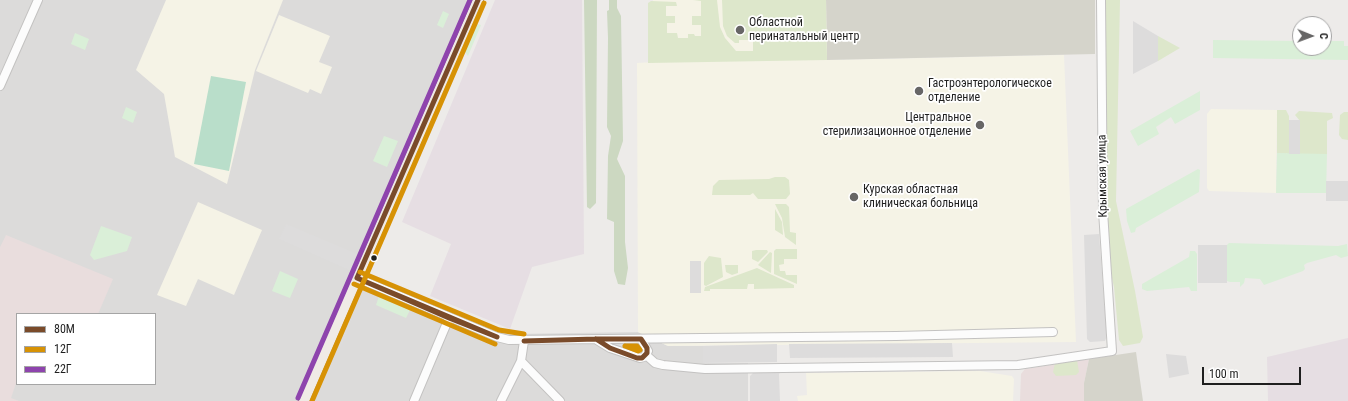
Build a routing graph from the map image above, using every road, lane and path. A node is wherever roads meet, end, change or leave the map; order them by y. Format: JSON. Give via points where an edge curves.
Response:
{"nodes":[{"id":1,"x":38,"y":0,"type":"edge"},
{"id":2,"x":478,"y":0,"type":"edge"},
{"id":3,"x":1101,"y":0,"type":"edge"},
{"id":4,"x":0,"y":86,"type":"edge"},
{"id":5,"x":358,"y":278,"type":"junction"},
{"id":6,"x":449,"y":318,"type":"junction"},
{"id":7,"x":1053,"y":332,"type":"dead end"},
{"id":8,"x":596,"y":339,"type":"junction"},
{"id":9,"x":641,"y":339,"type":"junction"},
{"id":10,"x":524,"y":341,"type":"junction"},
{"id":11,"x":646,"y":355,"type":"junction"},
{"id":12,"x":521,"y":361,"type":"junction"},
{"id":13,"x":304,"y":401,"type":"edge"},
{"id":14,"x":414,"y":401,"type":"edge"},
{"id":15,"x":501,"y":401,"type":"edge"},
{"id":16,"x":560,"y":401,"type":"edge"}],
"edges":[{"from":1,"to":4,"type":"street"},
{"from":2,"to":5,"type":"main road"},
{"from":3,"to":11,"type":"street","name":"Крымская улица","via":[[1103,211],[1112,351],[1018,364],[706,369],[663,365],[655,363]]},
{"from":5,"to":6,"type":"street"},
{"from":5,"to":13,"type":"main road"},
{"from":6,"to":10,"type":"street","via":[[497,337]]},
{"from":6,"to":14,"type":"street"},
{"from":7,"to":9,"type":"street"},
{"from":8,"to":9,"type":"street"},
{"from":8,"to":10,"type":"street"},
{"from":8,"to":11,"type":"street","via":[[610,348],[637,358]]},
{"from":9,"to":11,"type":"street","via":[[647,348]]},
{"from":10,"to":12,"type":"street"},
{"from":12,"to":15,"type":"street"},
{"from":12,"to":16,"type":"street"}]}
